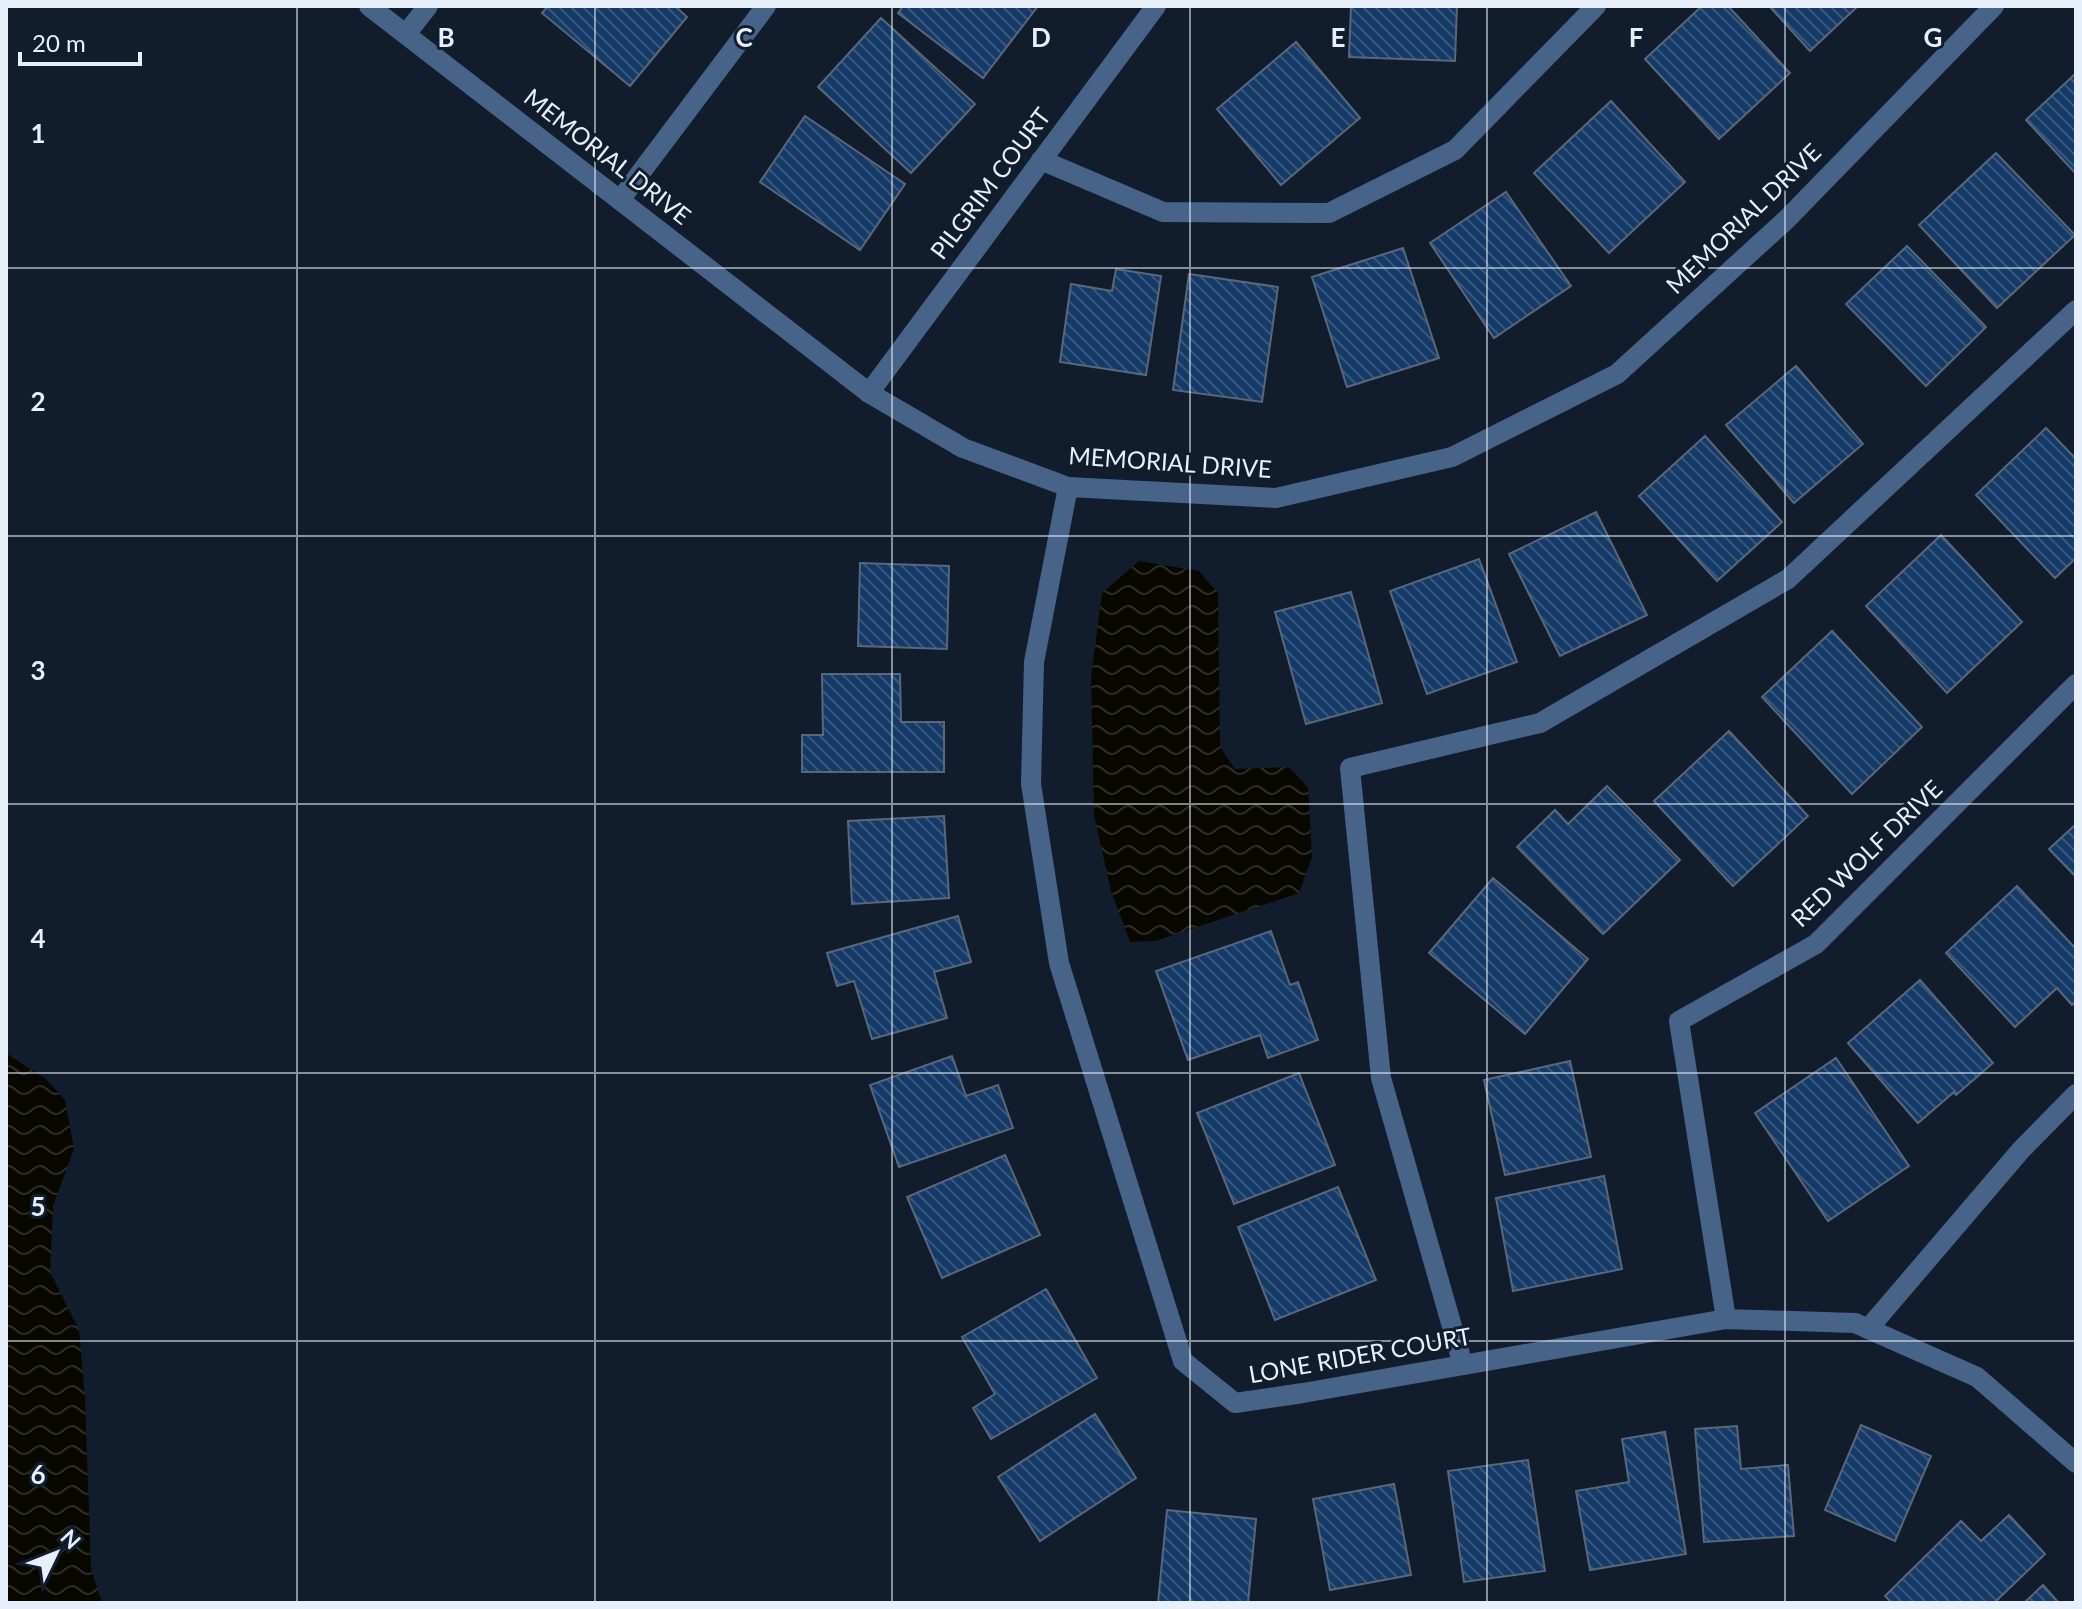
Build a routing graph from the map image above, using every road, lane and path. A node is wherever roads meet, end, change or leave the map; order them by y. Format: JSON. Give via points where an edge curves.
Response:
{"nodes":[{"id":1,"x":369,"y":6,"type":"edge"},
{"id":2,"x":428,"y":6,"type":"edge"},
{"id":3,"x":766,"y":6,"type":"edge"},
{"id":4,"x":1156,"y":6,"type":"edge"},
{"id":5,"x":1596,"y":6,"type":"edge"},
{"id":6,"x":1994,"y":6,"type":"edge"},
{"id":7,"x":406,"y":34,"type":"junction"},
{"id":8,"x":1041,"y":160,"type":"junction"},
{"id":9,"x":620,"y":200,"type":"junction"},
{"id":10,"x":2076,"y":310,"type":"edge"},
{"id":11,"x":869,"y":393,"type":"junction"},
{"id":12,"x":1068,"y":487,"type":"junction"},
{"id":13,"x":2076,"y":684,"type":"edge"},
{"id":14,"x":2076,"y":1094,"type":"edge"},
{"id":15,"x":1726,"y":1319,"type":"junction"},
{"id":16,"x":1868,"y":1329,"type":"junction"},
{"id":17,"x":1463,"y":1365,"type":"junction"},
{"id":18,"x":2076,"y":1463,"type":"edge"}],
"edges":[{"from":1,"to":7,"type":"street","name":"MEMORIAL DRIVE"},
{"from":2,"to":7,"type":"street"},
{"from":3,"to":9,"type":"street"},
{"from":4,"to":8,"type":"street","name":"PILGRIM COURT"},
{"from":5,"to":8,"type":"street","via":[[1455,150],[1329,213],[1163,212]]},
{"from":6,"to":12,"type":"street","name":"MEMORIAL DRIVE","via":[[1787,219],[1617,374],[1452,457],[1276,498]]},
{"from":7,"to":9,"type":"street","name":"MEMORIAL DRIVE"},
{"from":8,"to":11,"type":"street","name":"PILGRIM COURT"},
{"from":9,"to":11,"type":"street","name":"MEMORIAL DRIVE"},
{"from":10,"to":17,"type":"street","via":[[1788,579],[1540,723],[1350,768],[1381,1078]]},
{"from":11,"to":12,"type":"street","name":"MEMORIAL DRIVE","via":[[963,448]]},
{"from":12,"to":17,"type":"street","name":"LONE RIDER COURT","via":[[1034,662],[1031,784],[1059,963],[1183,1361],[1235,1403]]},
{"from":13,"to":15,"type":"street","name":"RED WOLF DRIVE","via":[[1816,944],[1679,1021]]},
{"from":14,"to":16,"type":"street","via":[[2021,1150]]},
{"from":15,"to":16,"type":"street","name":"LONE RIDER COURT","via":[[1855,1323]]},
{"from":15,"to":17,"type":"street","name":"LONE RIDER COURT"},
{"from":16,"to":18,"type":"street","name":"LONE RIDER COURT","via":[[1977,1377]]}]}
